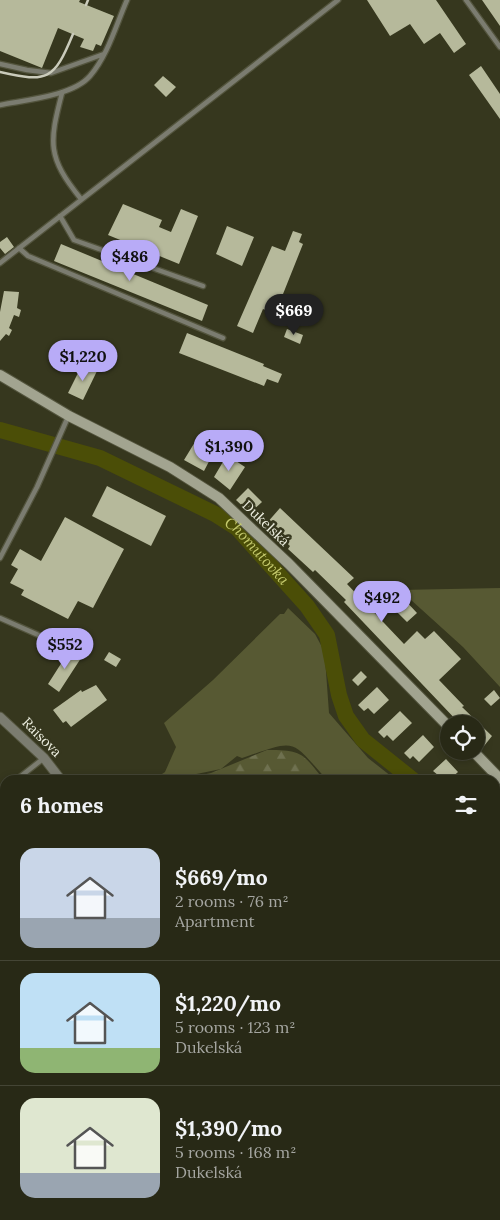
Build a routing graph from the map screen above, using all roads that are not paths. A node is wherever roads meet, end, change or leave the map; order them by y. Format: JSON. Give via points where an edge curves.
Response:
{"nodes":[{"id":1,"x":127,"y":0,"type":"edge"},
{"id":2,"x":338,"y":0,"type":"edge"},
{"id":3,"x":466,"y":0,"type":"edge"},
{"id":4,"x":500,"y":47,"type":"edge"},
{"id":5,"x":104,"y":54,"type":"junction"},
{"id":6,"x":0,"y":64,"type":"edge"},
{"id":7,"x":62,"y":93,"type":"junction"},
{"id":8,"x":0,"y":105,"type":"edge"},
{"id":9,"x":81,"y":199,"type":"junction"},
{"id":10,"x":60,"y":216,"type":"junction"},
{"id":11,"x":20,"y":248,"type":"junction"},
{"id":12,"x":0,"y":263,"type":"edge"},
{"id":13,"x":204,"y":286,"type":"dead end"},
{"id":14,"x":223,"y":338,"type":"dead end"},
{"id":15,"x":0,"y":375,"type":"edge"},
{"id":16,"x":69,"y":416,"type":"junction"},
{"id":17,"x":0,"y":558,"type":"edge"},
{"id":18,"x":0,"y":618,"type":"edge"},
{"id":19,"x":61,"y":646,"type":"dead end"},
{"id":20,"x":0,"y":717,"type":"edge"},
{"id":21,"x":440,"y":718,"type":"edge"},
{"id":22,"x":44,"y":758,"type":"junction"},
{"id":23,"x":482,"y":760,"type":"edge"},
{"id":24,"x":22,"y":775,"type":"edge"},
{"id":25,"x":57,"y":775,"type":"edge"},
{"id":26,"x":496,"y":775,"type":"edge"}],
"edges":[{"from":1,"to":5,"type":"lane"},
{"from":2,"to":9,"type":"lane"},
{"from":3,"to":4,"type":"lane"},
{"from":5,"to":6,"type":"lane","via":[[51,73]]},
{"from":5,"to":7,"type":"lane","via":[[89,77]]},
{"from":7,"to":8,"type":"lane"},
{"from":7,"to":9,"type":"lane","via":[[52,148],[57,163]]},
{"from":9,"to":10,"type":"lane"},
{"from":10,"to":11,"type":"lane"},
{"from":10,"to":13,"type":"lane","via":[[74,240]]},
{"from":11,"to":12,"type":"lane"},
{"from":11,"to":14,"type":"lane","via":[[28,256]]},
{"from":15,"to":16,"type":"street","name":"Dukelská"},
{"from":16,"to":17,"type":"lane","via":[[38,487]]},
{"from":16,"to":21,"type":"street","name":"Dukelská","via":[[170,466],[219,498],[289,564]]},
{"from":18,"to":19,"type":"lane"},
{"from":20,"to":22,"type":"street","name":"Raisova"},
{"from":22,"to":24,"type":"lane"},
{"from":22,"to":25,"type":"street","name":"Raisova"},
{"from":23,"to":26,"type":"street"}]}
